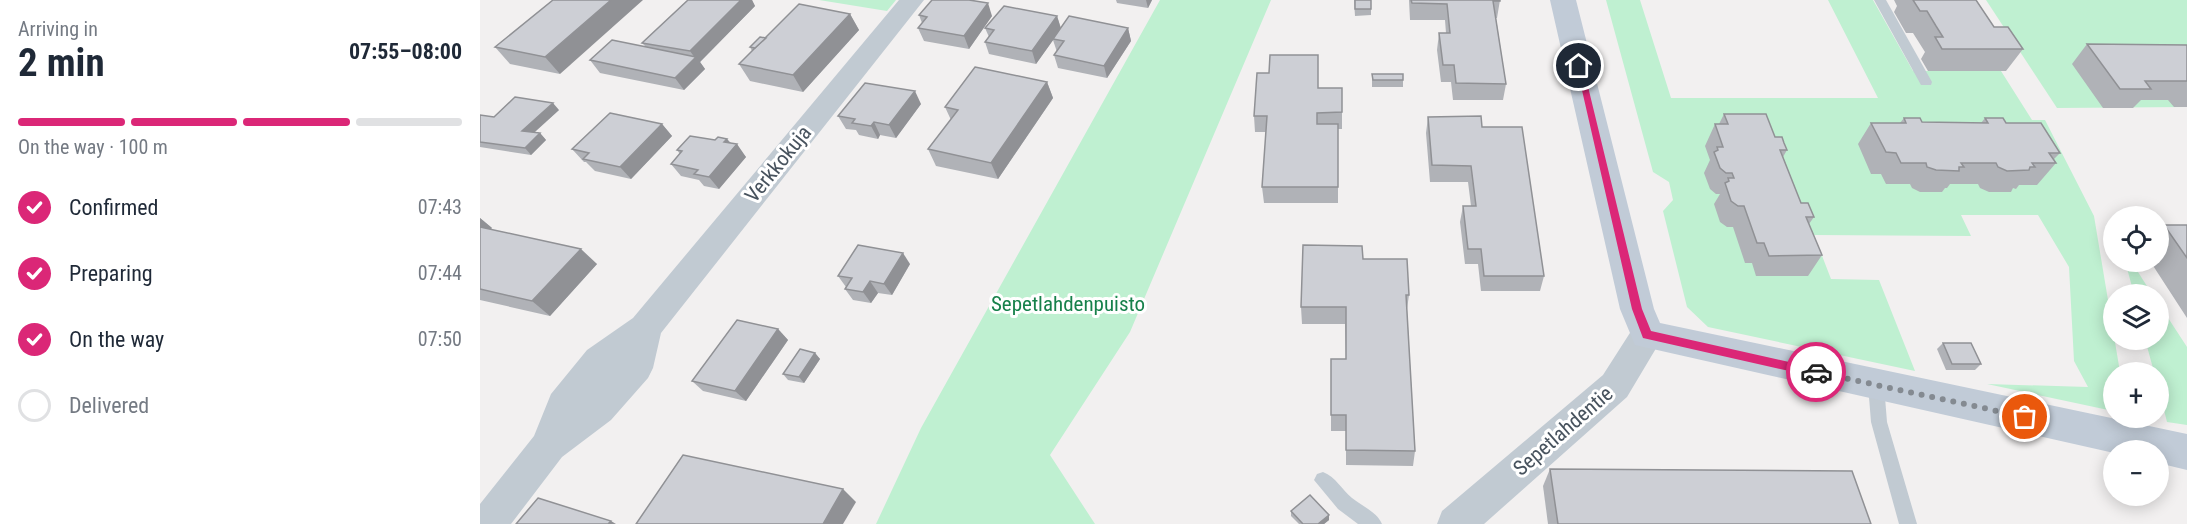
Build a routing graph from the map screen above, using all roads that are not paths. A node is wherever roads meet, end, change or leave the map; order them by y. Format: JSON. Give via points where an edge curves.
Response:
{"nodes":[{"id":1,"x":912,"y":0,"type":"edge"},
{"id":2,"x":1563,"y":0,"type":"edge"},
{"id":3,"x":1880,"y":0,"type":"edge"},
{"id":4,"x":1926,"y":82,"type":"dead end"},
{"id":5,"x":1647,"y":335,"type":"junction"},
{"id":6,"x":1876,"y":385,"type":"junction"},
{"id":7,"x":2187,"y":452,"type":"edge"},
{"id":8,"x":1323,"y":480,"type":"dead end"},
{"id":9,"x":488,"y":524,"type":"edge"},
{"id":10,"x":1373,"y":524,"type":"edge"},
{"id":11,"x":1456,"y":524,"type":"edge"},
{"id":12,"x":1908,"y":524,"type":"edge"}],
"edges":[{"from":1,"to":9,"type":"street","name":"Verkkokuja","via":[[645,328],[636,368],[599,409],[549,446]]},
{"from":2,"to":5,"type":"street","via":[[1637,309]]},
{"from":3,"to":4,"type":"lane"},
{"from":5,"to":6,"type":"street"},
{"from":5,"to":11,"type":"street","name":"Sepetlahdentie","via":[[1615,386]]},
{"from":6,"to":7,"type":"street"},
{"from":6,"to":12,"type":"lane","via":[[1879,422]]},
{"from":8,"to":10,"type":"lane","via":[[1344,503]]}]}
